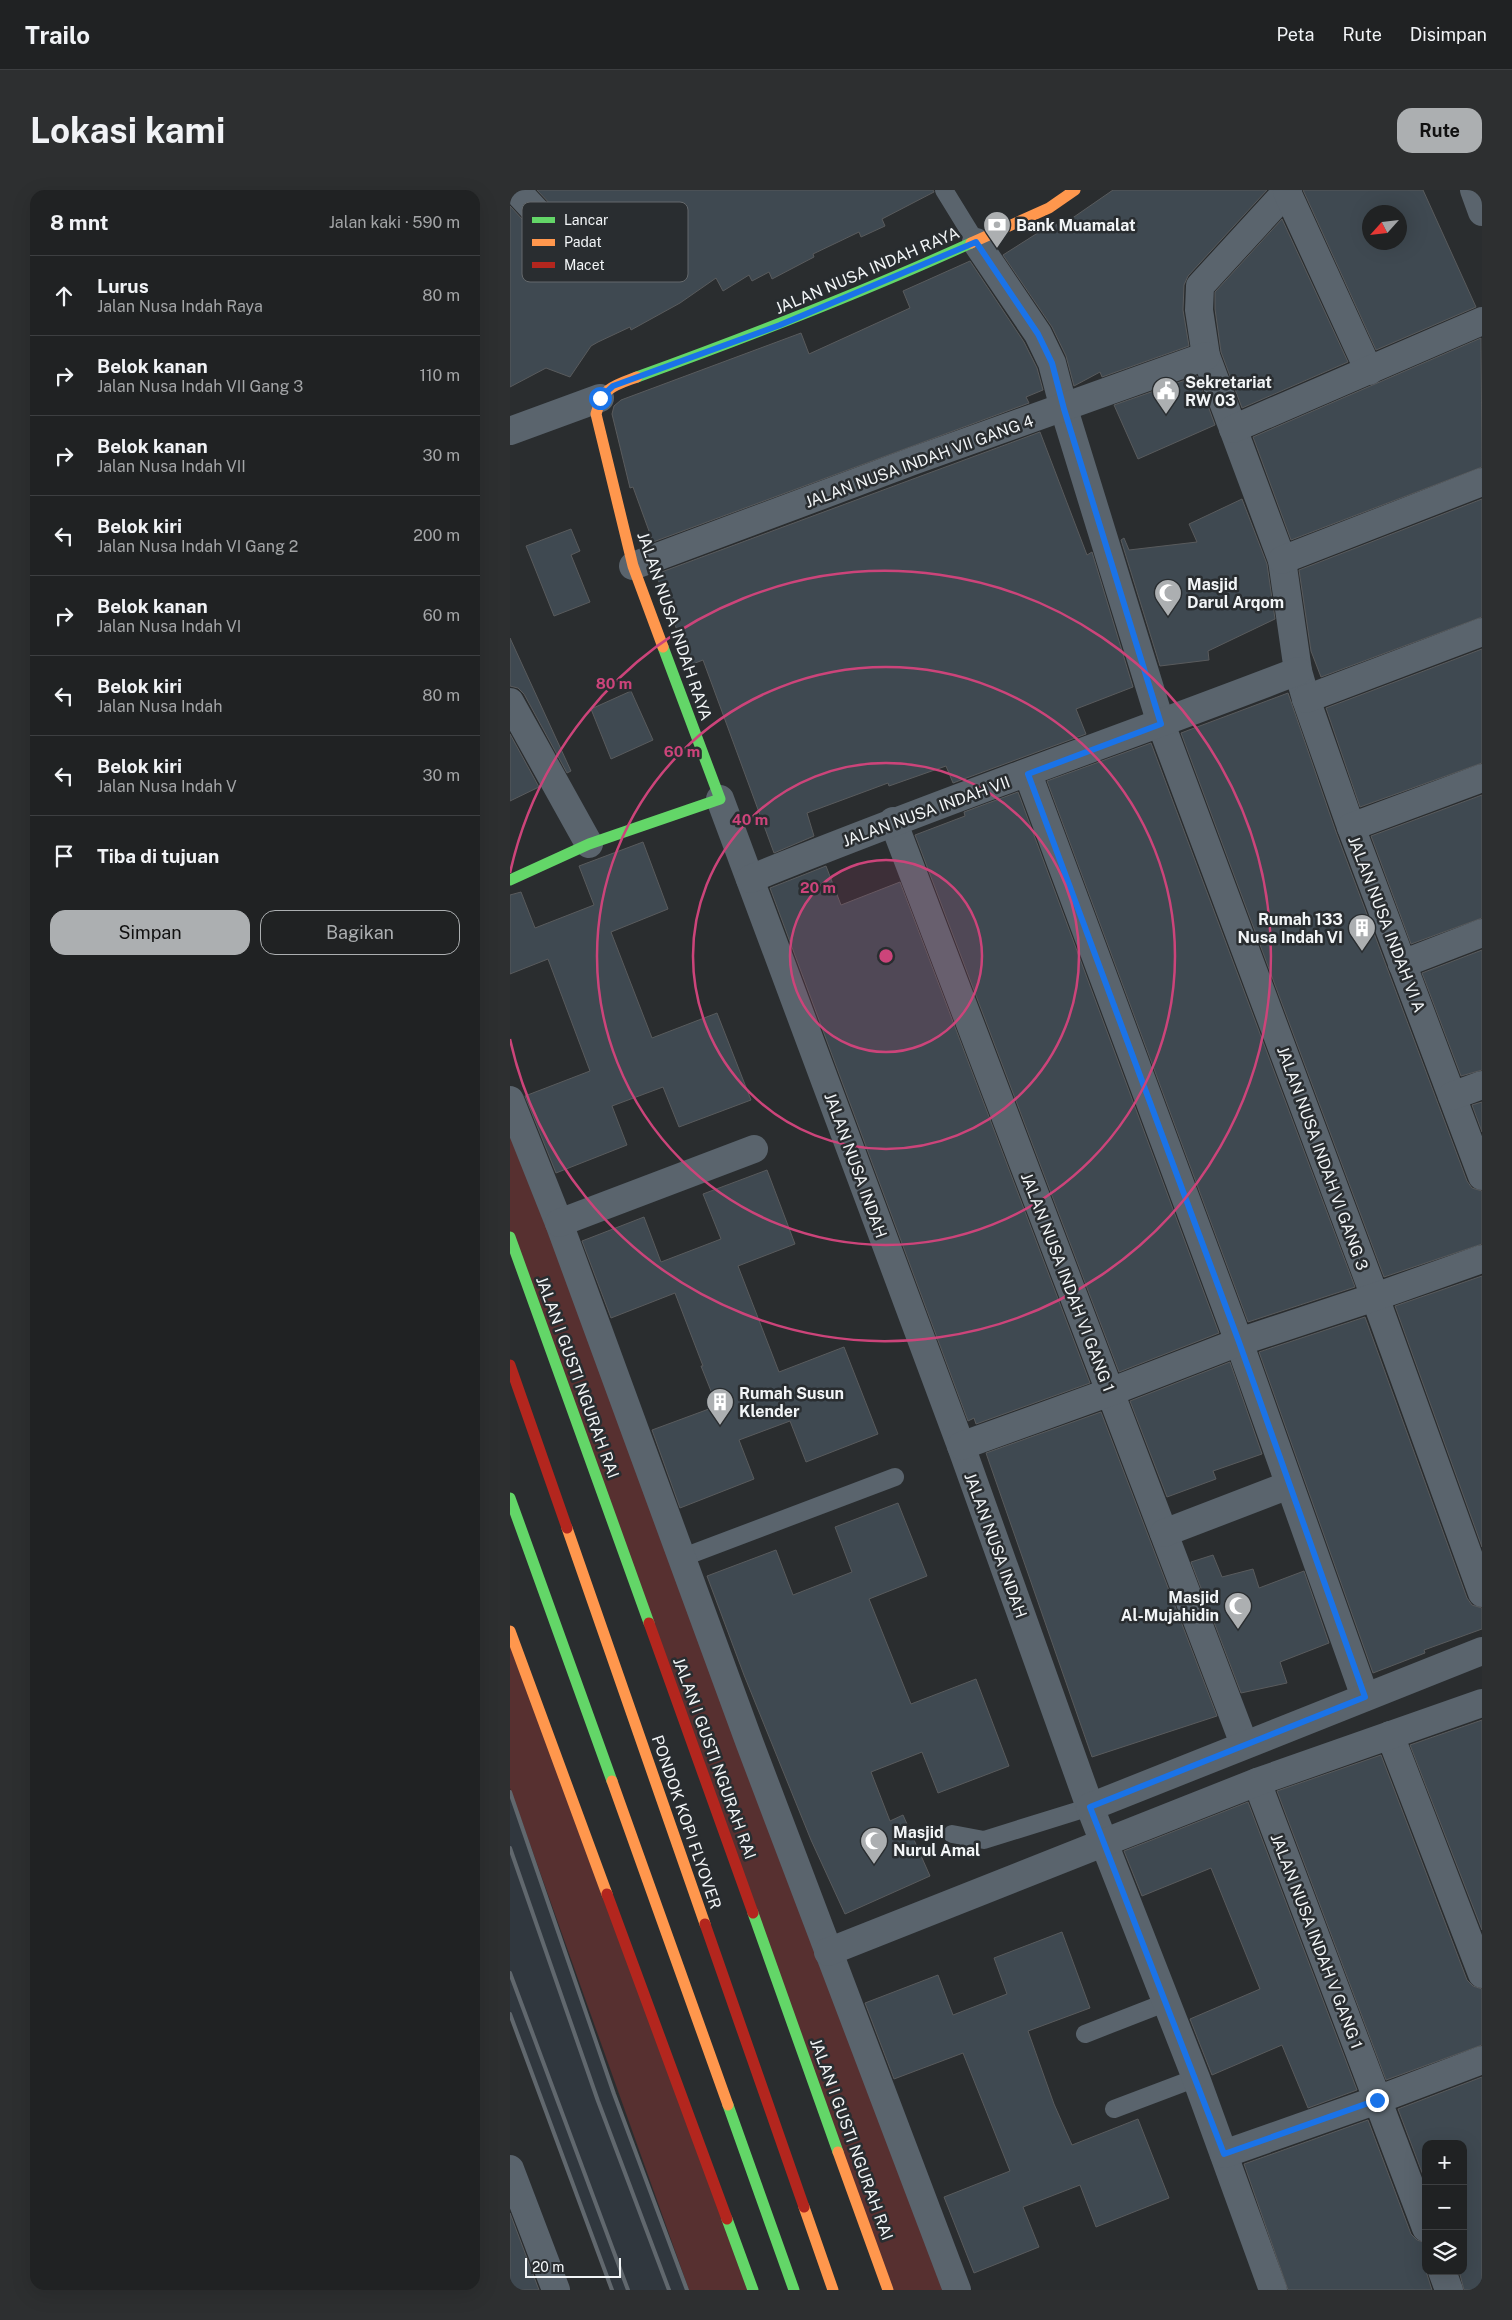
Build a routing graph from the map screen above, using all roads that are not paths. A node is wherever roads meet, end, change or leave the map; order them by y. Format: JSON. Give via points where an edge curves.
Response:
{"nodes":[{"id":1,"x":516,"y":190,"type":"edge"},
{"id":2,"x":944,"y":190,"type":"edge"},
{"id":3,"x":1075,"y":190,"type":"edge"},
{"id":4,"x":1474,"y":190,"type":"edge"},
{"id":5,"x":1288,"y":191,"type":"edge"},
{"id":6,"x":527,"y":202,"type":"edge"},
{"id":7,"x":1482,"y":212,"type":"edge"},
{"id":8,"x":976,"y":242,"type":"junction"},
{"id":9,"x":1482,"y":321,"type":"edge"},
{"id":10,"x":1206,"y":356,"type":"junction"},
{"id":11,"x":1369,"y":371,"type":"junction"},
{"id":12,"x":600,"y":398,"type":"junction"},
{"id":13,"x":1064,"y":409,"type":"junction"},
{"id":14,"x":1233,"y":429,"type":"junction"},
{"id":15,"x":510,"y":431,"type":"edge"},
{"id":16,"x":1482,"y":482,"type":"edge"},
{"id":17,"x":1282,"y":560,"type":"junction"},
{"id":18,"x":633,"y":566,"type":"junction"},
{"id":19,"x":1482,"y":632,"type":"edge"},
{"id":20,"x":1298,"y":671,"type":"junction"},
{"id":21,"x":1306,"y":699,"type":"junction"},
{"id":22,"x":510,"y":702,"type":"edge"},
{"id":23,"x":1161,"y":724,"type":"junction"},
{"id":24,"x":1028,"y":774,"type":"junction"},
{"id":25,"x":1482,"y":778,"type":"edge"},
{"id":26,"x":720,"y":799,"type":"junction"},
{"id":27,"x":893,"y":821,"type":"junction"},
{"id":28,"x":1351,"y":827,"type":"junction"},
{"id":29,"x":589,"y":844,"type":"junction"},
{"id":30,"x":750,"y":879,"type":"junction"},
{"id":31,"x":510,"y":880,"type":"edge"},
{"id":32,"x":1482,"y":934,"type":"edge"},
{"id":33,"x":1402,"y":964,"type":"junction"},
{"id":34,"x":1482,"y":1085,"type":"edge"},
{"id":35,"x":1452,"y":1096,"type":"junction"},
{"id":36,"x":510,"y":1100,"type":"edge"},
{"id":37,"x":754,"y":1149,"type":"dead end"},
{"id":38,"x":1482,"y":1176,"type":"edge"},
{"id":39,"x":558,"y":1223,"type":"junction"},
{"id":40,"x":510,"y":1237,"type":"edge"},
{"id":41,"x":1482,"y":1259,"type":"edge"},
{"id":42,"x":1375,"y":1297,"type":"junction"},
{"id":43,"x":1239,"y":1342,"type":"junction"},
{"id":44,"x":510,"y":1365,"type":"edge"},
{"id":45,"x":1110,"y":1392,"type":"junction"},
{"id":46,"x":960,"y":1446,"type":"junction"},
{"id":47,"x":895,"y":1477,"type":"dead end"},
{"id":48,"x":1289,"y":1485,"type":"junction"},
{"id":49,"x":510,"y":1498,"type":"edge"},
{"id":50,"x":1164,"y":1533,"type":"junction"},
{"id":51,"x":681,"y":1558,"type":"junction"},
{"id":52,"x":1482,"y":1593,"type":"edge"},
{"id":53,"x":510,"y":1631,"type":"edge"},
{"id":54,"x":1482,"y":1651,"type":"edge"},
{"id":55,"x":1365,"y":1697,"type":"junction"},
{"id":56,"x":1482,"y":1703,"type":"edge"},
{"id":57,"x":1390,"y":1735,"type":"junction"},
{"id":58,"x":1244,"y":1744,"type":"junction"},
{"id":59,"x":1257,"y":1782,"type":"junction"},
{"id":60,"x":1098,"y":1825,"type":"junction"},
{"id":61,"x":952,"y":1834,"type":"dead end"},
{"id":62,"x":828,"y":1952,"type":"junction"},
{"id":63,"x":1482,"y":1974,"type":"edge"},
{"id":64,"x":1167,"y":2002,"type":"junction"},
{"id":65,"x":1085,"y":2034,"type":"dead end"},
{"id":66,"x":1482,"y":2060,"type":"edge"},
{"id":67,"x":1196,"y":2078,"type":"junction"},
{"id":68,"x":1377,"y":2100,"type":"junction"},
{"id":69,"x":1114,"y":2109,"type":"dead end"},
{"id":70,"x":1224,"y":2154,"type":"junction"},
{"id":71,"x":510,"y":2169,"type":"edge"},
{"id":72,"x":518,"y":2217,"type":"edge"},
{"id":73,"x":1422,"y":2218,"type":"edge"},
{"id":74,"x":1443,"y":2275,"type":"edge"},
{"id":75,"x":556,"y":2290,"type":"edge"},
{"id":76,"x":752,"y":2290,"type":"edge"},
{"id":77,"x":794,"y":2290,"type":"edge"},
{"id":78,"x":833,"y":2290,"type":"edge"},
{"id":79,"x":888,"y":2290,"type":"edge"},
{"id":80,"x":957,"y":2290,"type":"edge"},
{"id":81,"x":1273,"y":2290,"type":"edge"},
{"id":82,"x":1449,"y":2290,"type":"edge"}],
"edges":[{"from":1,"to":6,"type":"street"},
{"from":2,"to":8,"type":"lane"},
{"from":3,"to":8,"type":"main road","name":"JALAN NUSA INDAH RAYA","via":[[1049,208]]},
{"from":4,"to":7,"type":"street"},
{"from":5,"to":10,"type":"street","name":"JALAN NUSA INDAH VI A","via":[[1200,286],[1199,310]]},
{"from":5,"to":11,"type":"street"},
{"from":8,"to":12,"type":"main road","name":"JALAN NUSA INDAH RAYA","via":[[788,322],[613,386]]},
{"from":8,"to":13,"type":"street","name":"JALAN NUSA INDAH VI GANG 3","via":[[1038,334],[1052,363]]},
{"from":9,"to":11,"type":"street"},
{"from":10,"to":13,"type":"street","name":"JALAN NUSA INDAH VII GANG 4"},
{"from":10,"to":14,"type":"street","name":"JALAN NUSA INDAH VI A"},
{"from":11,"to":14,"type":"street"},
{"from":12,"to":15,"type":"street"},
{"from":12,"to":18,"type":"main road","name":"JALAN NUSA INDAH RAYA","via":[[596,414]]},
{"from":13,"to":18,"type":"street","name":"JALAN NUSA INDAH VII GANG 4","via":[[913,461]]},
{"from":13,"to":23,"type":"street","name":"JALAN NUSA INDAH VI GANG 3"},
{"from":14,"to":17,"type":"street","name":"JALAN NUSA INDAH VI A"},
{"from":16,"to":17,"type":"street"},
{"from":17,"to":20,"type":"street","name":"JALAN NUSA INDAH VI A"},
{"from":18,"to":26,"type":"main road","name":"JALAN NUSA INDAH RAYA"},
{"from":19,"to":21,"type":"street"},
{"from":20,"to":21,"type":"street","name":"JALAN NUSA INDAH VI A"},
{"from":20,"to":23,"type":"street","name":"JALAN NUSA INDAH VII"},
{"from":21,"to":28,"type":"street","name":"JALAN NUSA INDAH VI A"},
{"from":22,"to":29,"type":"street"},
{"from":23,"to":24,"type":"street","name":"JALAN NUSA INDAH VII"},
{"from":23,"to":42,"type":"street","name":"JALAN NUSA INDAH VI GANG 3"},
{"from":24,"to":27,"type":"street","name":"JALAN NUSA INDAH VII"},
{"from":24,"to":43,"type":"street"},
{"from":25,"to":28,"type":"street"},
{"from":26,"to":29,"type":"main road"},
{"from":26,"to":30,"type":"street","name":"JALAN NUSA INDAH"},
{"from":27,"to":30,"type":"street","name":"JALAN NUSA INDAH VII"},
{"from":27,"to":45,"type":"street","name":"JALAN NUSA INDAH VI GANG 1"},
{"from":28,"to":33,"type":"street","name":"JALAN NUSA INDAH VI A"},
{"from":29,"to":31,"type":"main road"},
{"from":30,"to":46,"type":"street","name":"JALAN NUSA INDAH"},
{"from":32,"to":33,"type":"street"},
{"from":33,"to":35,"type":"street","name":"JALAN NUSA INDAH VI A"},
{"from":34,"to":35,"type":"street"},
{"from":35,"to":38,"type":"street","name":"JALAN NUSA INDAH VI A"},
{"from":36,"to":39,"type":"street"},
{"from":37,"to":39,"type":"street"},
{"from":39,"to":51,"type":"street"},
{"from":40,"to":79,"type":"main road","name":"JALAN I GUSTI NGURAH RAI"},
{"from":41,"to":42,"type":"street"},
{"from":42,"to":43,"type":"street"},
{"from":42,"to":52,"type":"street","name":"JALAN NUSA INDAH VI GANG 3"},
{"from":43,"to":45,"type":"street"},
{"from":43,"to":48,"type":"street"},
{"from":44,"to":78,"type":"main road","name":"PONDOK KOPI FLYOVER"},
{"from":45,"to":46,"type":"street"},
{"from":45,"to":50,"type":"street","name":"JALAN NUSA INDAH VI GANG 1"},
{"from":46,"to":60,"type":"street","name":"JALAN NUSA INDAH"},
{"from":47,"to":51,"type":"lane"},
{"from":48,"to":50,"type":"street"},
{"from":48,"to":55,"type":"street"},
{"from":49,"to":77,"type":"main road"},
{"from":50,"to":58,"type":"street","name":"JALAN NUSA INDAH VI GANG 1"},
{"from":51,"to":62,"type":"street"},
{"from":53,"to":76,"type":"main road"},
{"from":54,"to":55,"type":"street"},
{"from":55,"to":58,"type":"street"},
{"from":56,"to":57,"type":"street"},
{"from":57,"to":59,"type":"street"},
{"from":57,"to":63,"type":"street"},
{"from":58,"to":60,"type":"street"},
{"from":59,"to":60,"type":"street"},
{"from":59,"to":68,"type":"street","name":"JALAN NUSA INDAH V GANG 1"},
{"from":60,"to":61,"type":"lane","via":[[984,1840]]},
{"from":60,"to":62,"type":"street"},
{"from":60,"to":64,"type":"street","name":"JALAN NUSA INDAH"},
{"from":62,"to":80,"type":"street"},
{"from":64,"to":65,"type":"lane"},
{"from":64,"to":67,"type":"street","name":"JALAN NUSA INDAH"},
{"from":66,"to":68,"type":"street"},
{"from":67,"to":69,"type":"lane"},
{"from":67,"to":70,"type":"street","name":"JALAN NUSA INDAH"},
{"from":68,"to":70,"type":"street"},
{"from":68,"to":73,"type":"street","name":"JALAN NUSA INDAH V GANG 1"},
{"from":70,"to":81,"type":"street","name":"JALAN NUSA INDAH"},
{"from":71,"to":72,"type":"street"},
{"from":72,"to":75,"type":"street"},
{"from":74,"to":82,"type":"street"}]}
